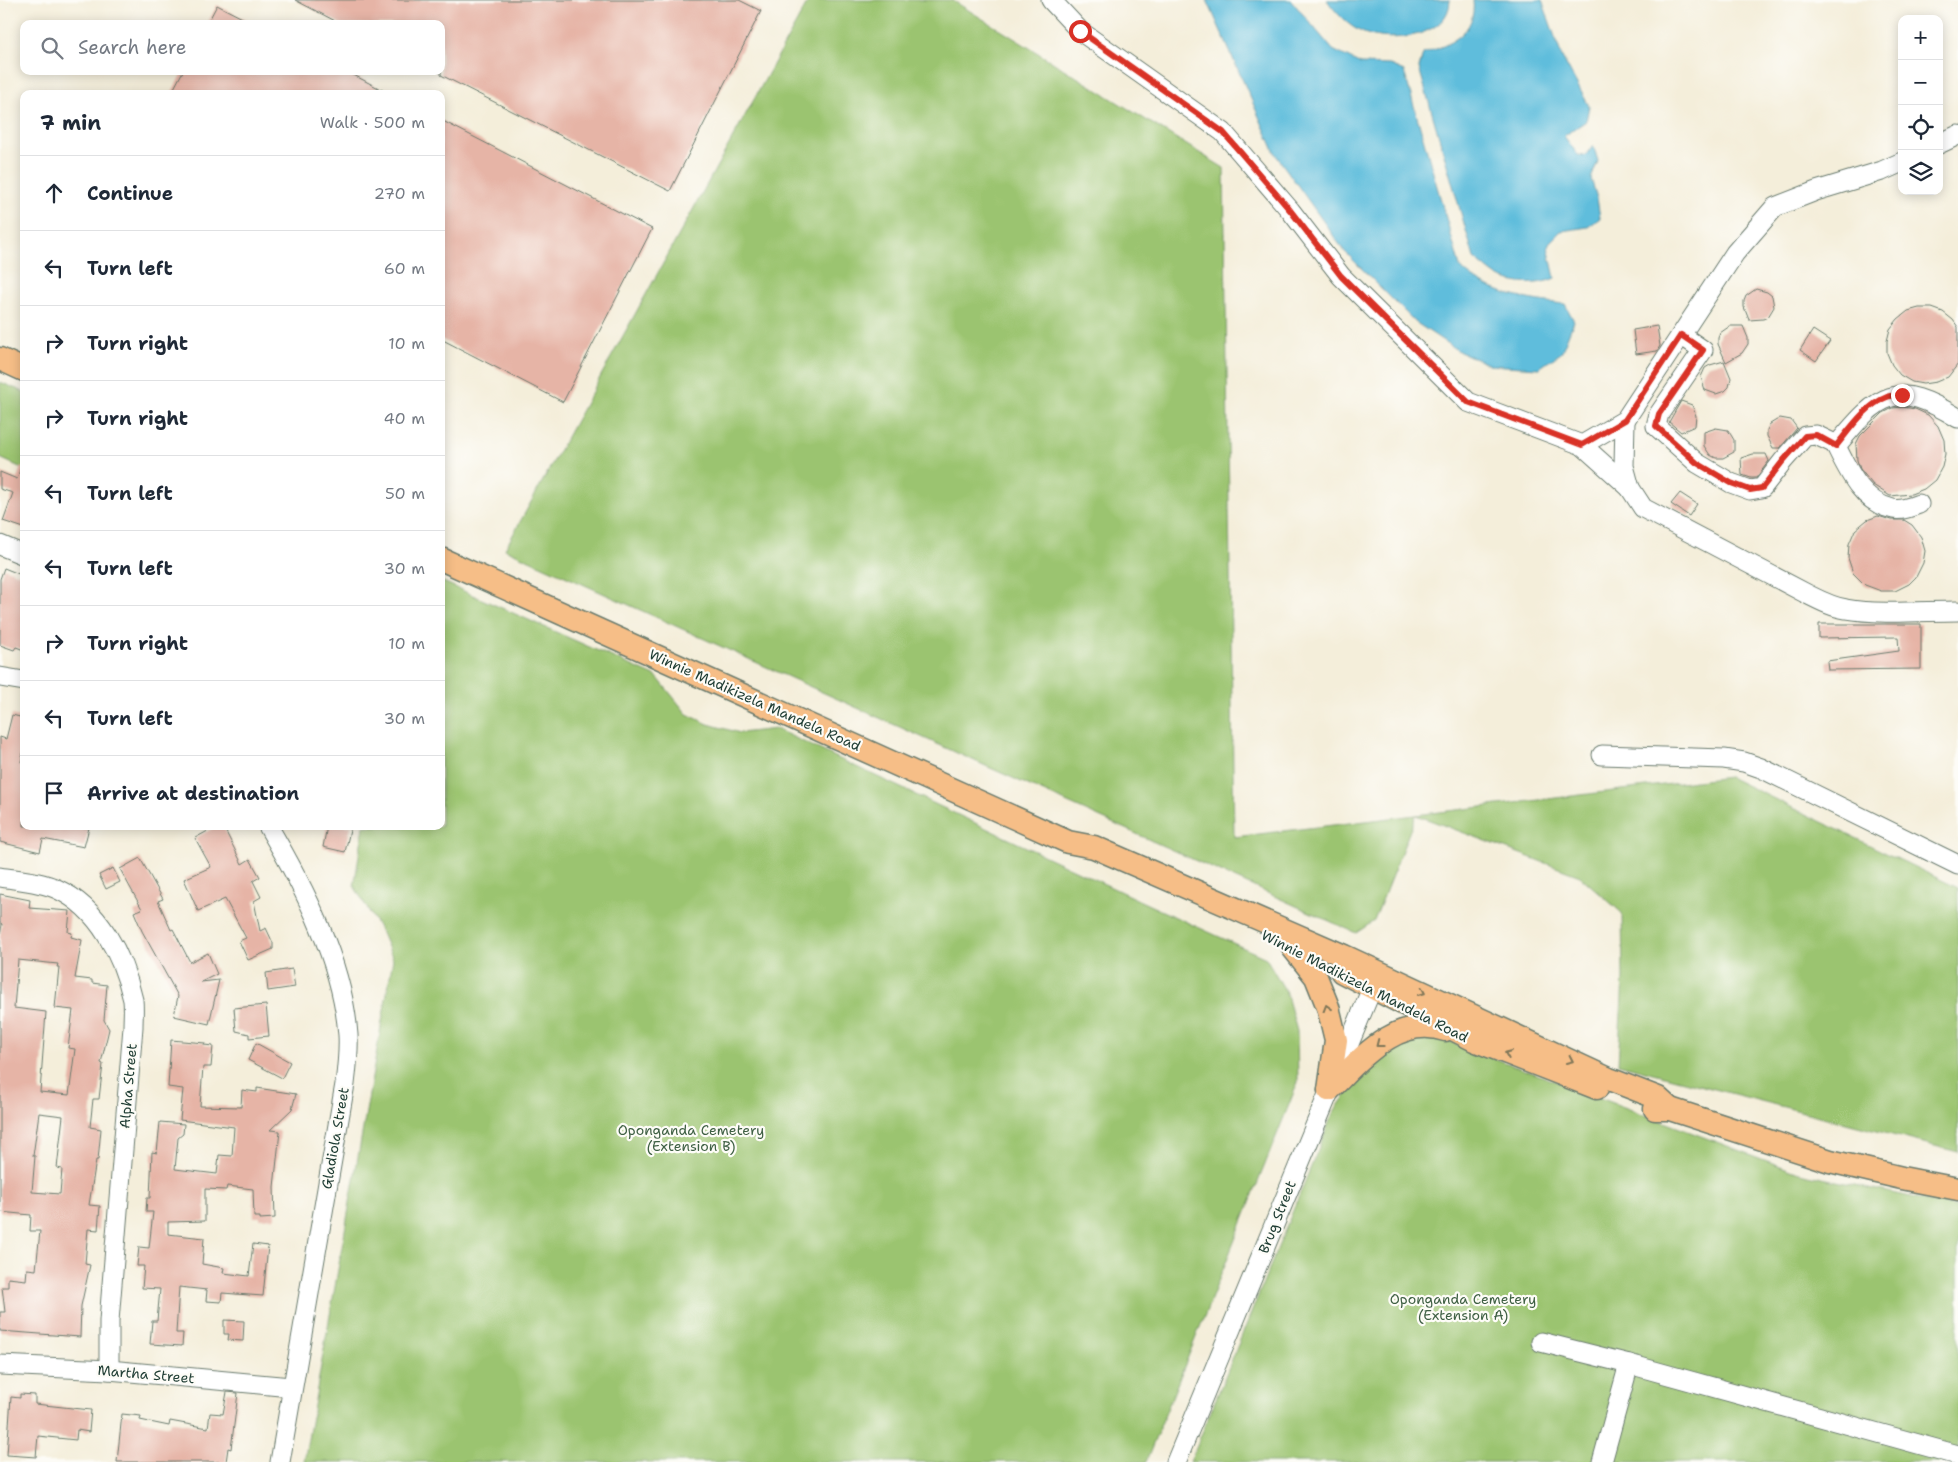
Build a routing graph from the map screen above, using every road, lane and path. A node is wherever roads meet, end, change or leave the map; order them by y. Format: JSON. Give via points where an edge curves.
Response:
{"nodes":[{"id":1,"x":1051,"y":0,"type":"edge"},
{"id":2,"x":1958,"y":135,"type":"edge"},
{"id":3,"x":1943,"y":142,"type":"edge"},
{"id":4,"x":1898,"y":164,"type":"edge"},
{"id":5,"x":1681,"y":335,"type":"junction"},
{"id":6,"x":0,"y":359,"type":"edge"},
{"id":7,"x":20,"y":368,"type":"edge"},
{"id":8,"x":1958,"y":418,"type":"edge"},
{"id":9,"x":1625,"y":420,"type":"junction"},
{"id":10,"x":1582,"y":445,"type":"junction"},
{"id":11,"x":1836,"y":446,"type":"junction"},
{"id":12,"x":1630,"y":488,"type":"junction"},
{"id":13,"x":1919,"y":504,"type":"dead end"},
{"id":14,"x":0,"y":545,"type":"edge"},
{"id":15,"x":20,"y":552,"type":"edge"},
{"id":16,"x":445,"y":561,"type":"edge"},
{"id":17,"x":1958,"y":611,"type":"edge"},
{"id":18,"x":0,"y":677,"type":"edge"},
{"id":19,"x":20,"y":680,"type":"edge"},
{"id":20,"x":1602,"y":755,"type":"dead end"},
{"id":21,"x":270,"y":830,"type":"edge"},
{"id":22,"x":1068,"y":842,"type":"junction"},
{"id":23,"x":1958,"y":865,"type":"edge"},
{"id":24,"x":0,"y":876,"type":"edge"},
{"id":25,"x":1293,"y":948,"type":"junction"},
{"id":26,"x":1375,"y":980,"type":"junction"},
{"id":27,"x":1474,"y":1040,"type":"junction"},
{"id":28,"x":1329,"y":1090,"type":"junction"},
{"id":29,"x":1670,"y":1109,"type":"junction"},
{"id":30,"x":1958,"y":1189,"type":"edge"},
{"id":31,"x":1541,"y":1342,"type":"dead end"},
{"id":32,"x":1629,"y":1364,"type":"junction"},
{"id":33,"x":0,"y":1366,"type":"edge"},
{"id":34,"x":109,"y":1370,"type":"junction"},
{"id":35,"x":291,"y":1387,"type":"junction"},
{"id":36,"x":1958,"y":1455,"type":"edge"},
{"id":37,"x":280,"y":1462,"type":"edge"},
{"id":38,"x":1176,"y":1462,"type":"edge"},
{"id":39,"x":1602,"y":1462,"type":"edge"}],
"edges":[{"from":1,"to":10,"type":"street","via":[[1080,31],[1223,132],[1341,276],[1468,402]]},
{"from":2,"to":3,"type":"street"},
{"from":4,"to":5,"type":"street","via":[[1775,207],[1735,254]]},
{"from":5,"to":9,"type":"street"},
{"from":5,"to":11,"type":"street","via":[[1703,350],[1659,414],[1656,426],[1697,463],[1750,490],[1762,488],[1805,436],[1816,435]]},
{"from":6,"to":7,"type":"main road"},
{"from":8,"to":11,"type":"street","via":[[1927,400],[1902,395],[1887,397],[1866,412]]},
{"from":9,"to":10,"type":"street"},
{"from":9,"to":12,"type":"street","via":[[1624,466]]},
{"from":10,"to":12,"type":"street"},
{"from":11,"to":13,"type":"street","via":[[1846,468],[1872,501],[1894,510]]},
{"from":12,"to":17,"type":"street","via":[[1643,508],[1833,606],[1847,610]]},
{"from":14,"to":15,"type":"street"},
{"from":16,"to":22,"type":"main road","name":"Winnie Madikizela Mandela Road"},
{"from":18,"to":19,"type":"street"},
{"from":20,"to":23,"type":"street","via":[[1744,762],[1777,775]]},
{"from":21,"to":35,"type":"street","name":"Gladiola Street","via":[[303,890],[325,943],[341,990],[348,1035],[343,1093]]},
{"from":22,"to":25,"type":"main road","name":"Winnie Madikizela Mandela Road","via":[[1090,858]]},
{"from":22,"to":26,"type":"main road","name":"Winnie Madikizela Mandela Road","via":[[1094,847]]},
{"from":24,"to":34,"type":"street","name":"Alpha Street","via":[[54,888],[72,896],[109,937],[133,1001],[109,1320]]},
{"from":25,"to":26,"type":"main road","name":"Winnie Madikizela Mandela Road"},
{"from":28,"to":25,"type":"main road","one_way":true,"via":[[1336,1040],[1328,1007],[1316,977]]},
{"from":26,"to":27,"type":"main road","name":"Winnie Madikizela Mandela Road"},
{"from":26,"to":28,"type":"street","name":"Brug Street"},
{"from":26,"to":29,"type":"main road","name":"Winnie Madikizela Mandela Road","one_way":true,"via":[[1658,1098]]},
{"from":27,"to":28,"type":"main road","one_way":true,"via":[[1433,1026],[1419,1026],[1401,1032],[1384,1039]]},
{"from":29,"to":27,"type":"main road","name":"Winnie Madikizela Mandela Road","one_way":true,"via":[[1654,1109]]},
{"from":28,"to":38,"type":"street","name":"Brug Street"},
{"from":29,"to":30,"type":"main road","name":"Winnie Madikizela Mandela Road","via":[[1830,1161]]},
{"from":31,"to":32,"type":"street"},
{"from":32,"to":36,"type":"street"},
{"from":32,"to":39,"type":"street"},
{"from":33,"to":34,"type":"street","name":"Martha Street"},
{"from":34,"to":35,"type":"street","name":"Martha Street"},
{"from":35,"to":37,"type":"street","name":"Gladiola Street"}]}
